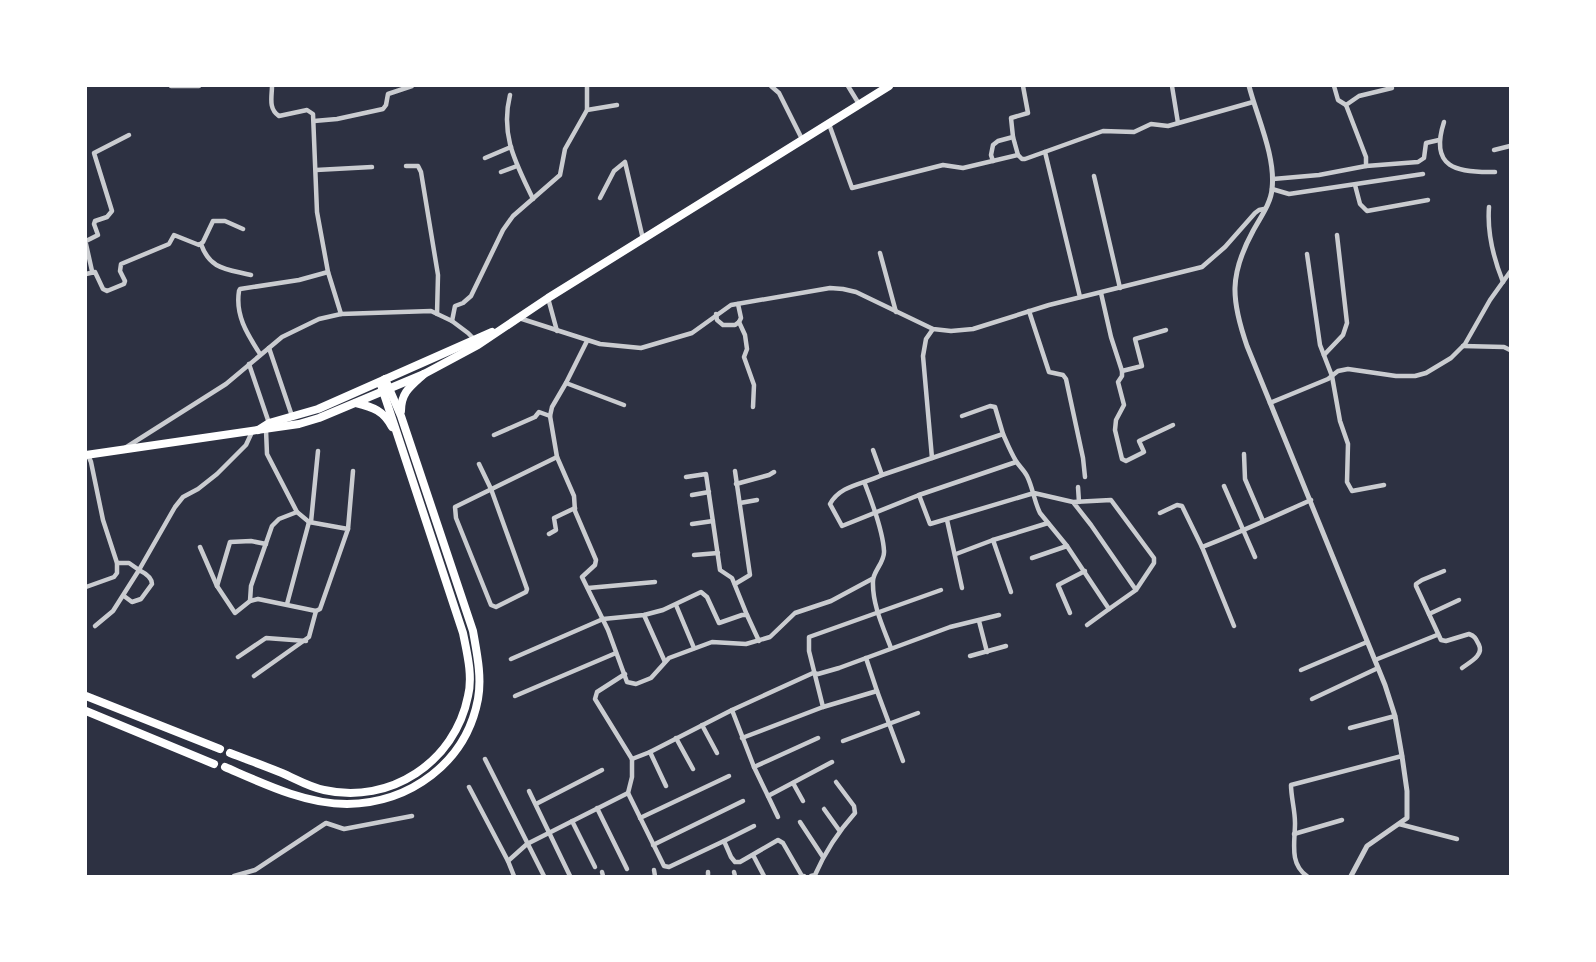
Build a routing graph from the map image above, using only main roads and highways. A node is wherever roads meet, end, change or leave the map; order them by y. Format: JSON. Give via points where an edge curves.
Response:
{"nodes":[{"id":1,"x":889,"y":86,"type":"edge"},
{"id":2,"x":476,"y":342,"type":"junction"},
{"id":3,"x":424,"y":374,"type":"junction"},
{"id":4,"x":383,"y":380,"type":"junction"},
{"id":5,"x":387,"y":390,"type":"junction"},
{"id":6,"x":356,"y":403,"type":"junction"},
{"id":7,"x":401,"y":416,"type":"junction"},
{"id":8,"x":267,"y":426,"type":"junction"},
{"id":9,"x":87,"y":455,"type":"edge"},
{"id":10,"x":406,"y":456,"type":"junction"},
{"id":11,"x":86,"y":696,"type":"edge"},
{"id":12,"x":86,"y":711,"type":"edge"},
{"id":13,"x":220,"y":749,"type":"dead end"},
{"id":14,"x":230,"y":753,"type":"dead end"},
{"id":15,"x":214,"y":764,"type":"dead end"},
{"id":16,"x":225,"y":767,"type":"dead end"}],
"edges":[{"from":1,"to":2,"type":"highway"},
{"from":2,"to":3,"type":"highway"},
{"from":2,"to":4,"type":"highway"},
{"from":3,"to":5,"type":"highway"},
{"from":3,"to":7,"type":"highway","via":[[401,398]]},
{"from":4,"to":5,"type":"highway"},
{"from":4,"to":8,"type":"highway"},
{"from":5,"to":6,"type":"highway"},
{"from":5,"to":7,"type":"highway"},
{"from":5,"to":10,"type":"highway"},
{"from":6,"to":8,"type":"highway","via":[[299,424]]},
{"from":6,"to":10,"type":"highway","via":[[376,408],[387,417]]},
{"from":7,"to":16,"type":"highway","via":[[473,631],[480,667],[478,698],[470,726],[434,774],[396,796],[377,801],[345,804],[313,799]]},
{"from":8,"to":9,"type":"highway","via":[[253,432]]},
{"from":10,"to":14,"type":"highway","via":[[463,633],[469,667],[469,695],[452,737],[440,754],[409,778],[371,792],[323,790]]},
{"from":11,"to":13,"type":"highway"},
{"from":12,"to":15,"type":"highway"}]}
